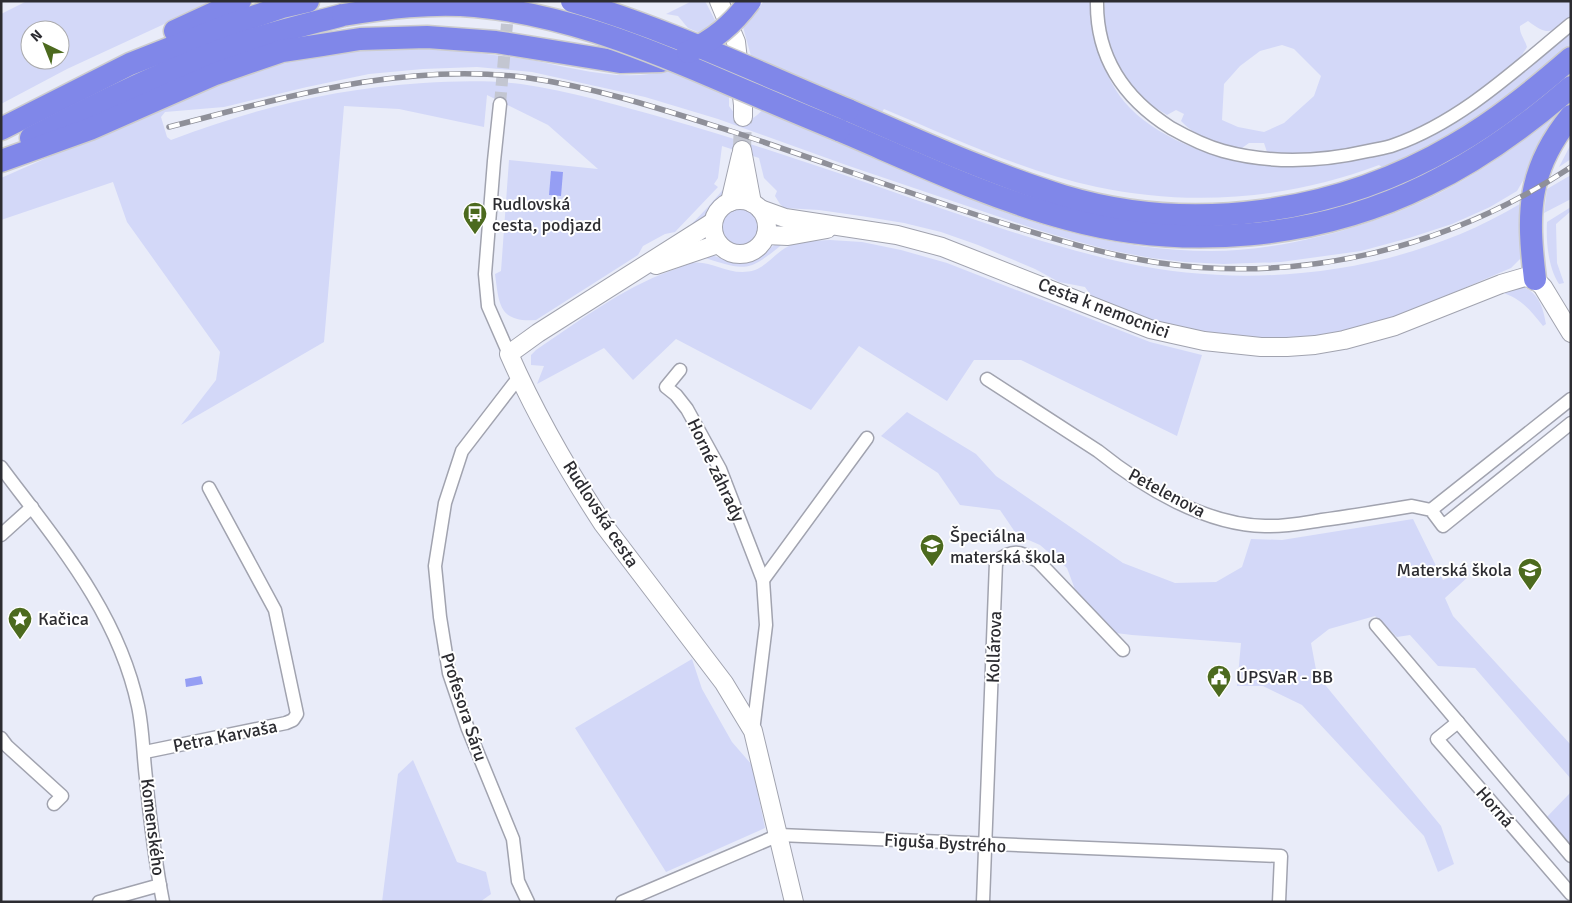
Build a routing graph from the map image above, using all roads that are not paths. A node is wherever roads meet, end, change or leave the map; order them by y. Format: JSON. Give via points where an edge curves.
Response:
{"nodes":[{"id":1,"x":240,"y":1,"type":"edge"},
{"id":2,"x":308,"y":1,"type":"edge"},
{"id":3,"x":509,"y":1,"type":"edge"},
{"id":4,"x":572,"y":1,"type":"edge"},
{"id":5,"x":719,"y":1,"type":"edge"},
{"id":6,"x":750,"y":1,"type":"edge"},
{"id":7,"x":1097,"y":1,"type":"edge"},
{"id":8,"x":508,"y":24,"type":"tunnel mouth"},
{"id":9,"x":1571,"y":24,"type":"edge"},
{"id":10,"x":1571,"y":58,"type":"edge"},
{"id":11,"x":130,"y":64,"type":"junction"},
{"id":12,"x":1571,"y":87,"type":"edge"},
{"id":13,"x":500,"y":104,"type":"tunnel mouth"},
{"id":14,"x":1571,"y":116,"type":"edge"},
{"id":15,"x":743,"y":117,"type":"tunnel mouth"},
{"id":16,"x":1,"y":129,"type":"edge"},
{"id":17,"x":1571,"y":129,"type":"edge"},
{"id":18,"x":1,"y":153,"type":"edge"},
{"id":19,"x":1,"y":161,"type":"edge"},
{"id":20,"x":730,"y":202,"type":"junction"},
{"id":21,"x":756,"y":206,"type":"junction"},
{"id":22,"x":713,"y":222,"type":"junction"},
{"id":23,"x":845,"y":226,"type":"junction"},
{"id":24,"x":766,"y":235,"type":"junction"},
{"id":25,"x":718,"y":244,"type":"junction"},
{"id":26,"x":630,"y":274,"type":"junction"},
{"id":27,"x":1535,"y":279,"type":"junction"},
{"id":28,"x":1571,"y":333,"type":"edge"},
{"id":29,"x":509,"y":354,"type":"junction"},
{"id":30,"x":680,"y":370,"type":"dead end"},
{"id":31,"x":520,"y":377,"type":"junction"},
{"id":32,"x":987,"y":378,"type":"dead end"},
{"id":33,"x":1571,"y":399,"type":"edge"},
{"id":34,"x":1571,"y":422,"type":"edge"},
{"id":35,"x":867,"y":438,"type":"dead end"},
{"id":36,"x":1,"y":467,"type":"edge"},
{"id":37,"x":209,"y":488,"type":"dead end"},
{"id":38,"x":32,"y":507,"type":"junction"},
{"id":39,"x":1431,"y":510,"type":"junction"},
{"id":40,"x":1,"y":535,"type":"edge"},
{"id":41,"x":764,"y":580,"type":"junction"},
{"id":42,"x":1376,"y":625,"type":"dead end"},
{"id":43,"x":1123,"y":650,"type":"dead end"},
{"id":44,"x":1458,"y":722,"type":"junction"},
{"id":45,"x":753,"y":732,"type":"junction"},
{"id":46,"x":3,"y":746,"type":"edge"},
{"id":47,"x":145,"y":752,"type":"junction"},
{"id":48,"x":54,"y":804,"type":"dead end"},
{"id":49,"x":779,"y":835,"type":"junction"},
{"id":50,"x":986,"y":845,"type":"junction"},
{"id":51,"x":1571,"y":856,"type":"edge"},
{"id":52,"x":160,"y":885,"type":"junction"},
{"id":53,"x":1571,"y":894,"type":"edge"},
{"id":54,"x":99,"y":902,"type":"edge"},
{"id":55,"x":164,"y":902,"type":"edge"},
{"id":56,"x":528,"y":902,"type":"edge"},
{"id":57,"x":622,"y":902,"type":"edge"},
{"id":58,"x":794,"y":902,"type":"edge"},
{"id":59,"x":984,"y":902,"type":"edge"},
{"id":60,"x":1279,"y":902,"type":"edge"}],
"edges":[{"from":1,"to":11,"type":"highway","via":[[168,34]]},
{"from":2,"to":11,"type":"highway","via":[[229,25]]},
{"from":3,"to":8,"type":"street"},
{"from":4,"to":10,"type":"highway","bridge":true,"via":[[662,32],[991,171],[1065,196],[1134,210],[1205,215],[1298,205],[1330,198],[1405,171],[1478,130]]},
{"from":5,"to":15,"type":"street","via":[[736,42]]},
{"from":6,"to":19,"type":"highway","bridge":true,"via":[[728,27],[709,42],[661,61],[620,62],[496,42],[436,37],[360,40],[282,51],[215,74],[90,129]]},
{"from":7,"to":9,"type":"street","via":[[1099,27],[1109,62],[1118,80],[1143,108],[1161,122],[1202,144],[1223,151],[1278,160],[1344,156],[1394,145],[1441,124],[1490,91]]},
{"from":11,"to":16,"type":"highway"},
{"from":12,"to":18,"type":"highway","bridge":true,"via":[[1507,137],[1427,186],[1334,219],[1248,235],[1144,234],[1032,209],[596,30],[474,6],[372,10],[230,47],[158,75]]},
{"from":13,"to":29,"type":"street","name":"Rudlovská cesta","via":[[485,274],[488,306]]},
{"from":14,"to":27,"type":"highway","via":[[1551,144],[1532,200],[1530,225]]},
{"from":17,"to":27,"type":"highway","via":[[1555,154],[1540,198]]},
{"from":20,"to":21,"type":"street","name":"Cesta k nemocnici","via":[[741,200]]},
{"from":20,"to":21,"type":"street","via":[[742,150]]},
{"from":20,"to":22,"type":"street","via":[[719,210]]},
{"from":21,"to":23,"type":"street","name":"Cesta k nemocnici","via":[[785,218]]},
{"from":21,"to":24,"type":"street","via":[[766,221]]},
{"from":22,"to":25,"type":"street","via":[[713,234]]},
{"from":22,"to":26,"type":"street"},
{"from":23,"to":24,"type":"street","name":"Cesta k nemocnici","via":[[788,236]]},
{"from":23,"to":27,"type":"street","name":"Cesta k nemocnici","via":[[949,249],[1150,329],[1204,341],[1261,347],[1315,345],[1372,333],[1424,316],[1513,279]]},
{"from":24,"to":25,"type":"street","via":[[757,248],[746,254],[730,253]]},
{"from":25,"to":26,"type":"street"},
{"from":26,"to":29,"type":"street"},
{"from":27,"to":28,"type":"street","via":[[1550,296]]},
{"from":29,"to":31,"type":"street","name":"Rudlovská cesta"},
{"from":30,"to":41,"type":"street","name":"Horné záhrady","via":[[666,386],[687,409],[720,469]]},
{"from":31,"to":45,"type":"street","name":"Rudlovská cesta","via":[[569,469],[603,524],[724,683]]},
{"from":31,"to":56,"type":"street","name":"Profesora Sáru","via":[[462,451],[445,503],[435,566],[450,673],[468,729],[513,839],[518,881]]},
{"from":32,"to":39,"type":"street","name":"Petelenova","via":[[1125,471],[1176,502],[1215,518],[1266,526],[1292,525],[1412,506]]},
{"from":33,"to":39,"type":"street"},
{"from":34,"to":39,"type":"street","via":[[1442,526]]},
{"from":35,"to":41,"type":"street"},
{"from":36,"to":38,"type":"street","name":"Komenského"},
{"from":37,"to":47,"type":"street","name":"Petra Karvaša","via":[[275,610],[297,714],[286,723]]},
{"from":38,"to":40,"type":"street"},
{"from":38,"to":47,"type":"street","name":"Komenského","via":[[89,587],[108,621],[130,676]]},
{"from":41,"to":45,"type":"street","name":"Horné záhrady","via":[[766,625]]},
{"from":42,"to":44,"type":"street","name":"Horná"},
{"from":43,"to":50,"type":"street","name":"Kollárova","via":[[1038,561],[1020,552],[1006,554],[996,562]]},
{"from":44,"to":51,"type":"street","name":"Horná"},
{"from":44,"to":53,"type":"street","name":"Horná","via":[[1438,739]]},
{"from":45,"to":49,"type":"street","name":"Rudlovská cesta"},
{"from":46,"to":48,"type":"street","via":[[62,796]]},
{"from":47,"to":52,"type":"street","name":"Komenského","via":[[146,784]]},
{"from":49,"to":50,"type":"street","name":"Figuša Bystrého"},
{"from":49,"to":57,"type":"street","name":"Figuša Bystrého"},
{"from":49,"to":58,"type":"street","name":"Rudlovská cesta"},
{"from":50,"to":59,"type":"street","name":"Kollárova"},
{"from":50,"to":60,"type":"street","name":"Figuša Bystrého","via":[[1281,856]]},
{"from":52,"to":54,"type":"street"},
{"from":52,"to":55,"type":"street","name":"Komenského"}]}
